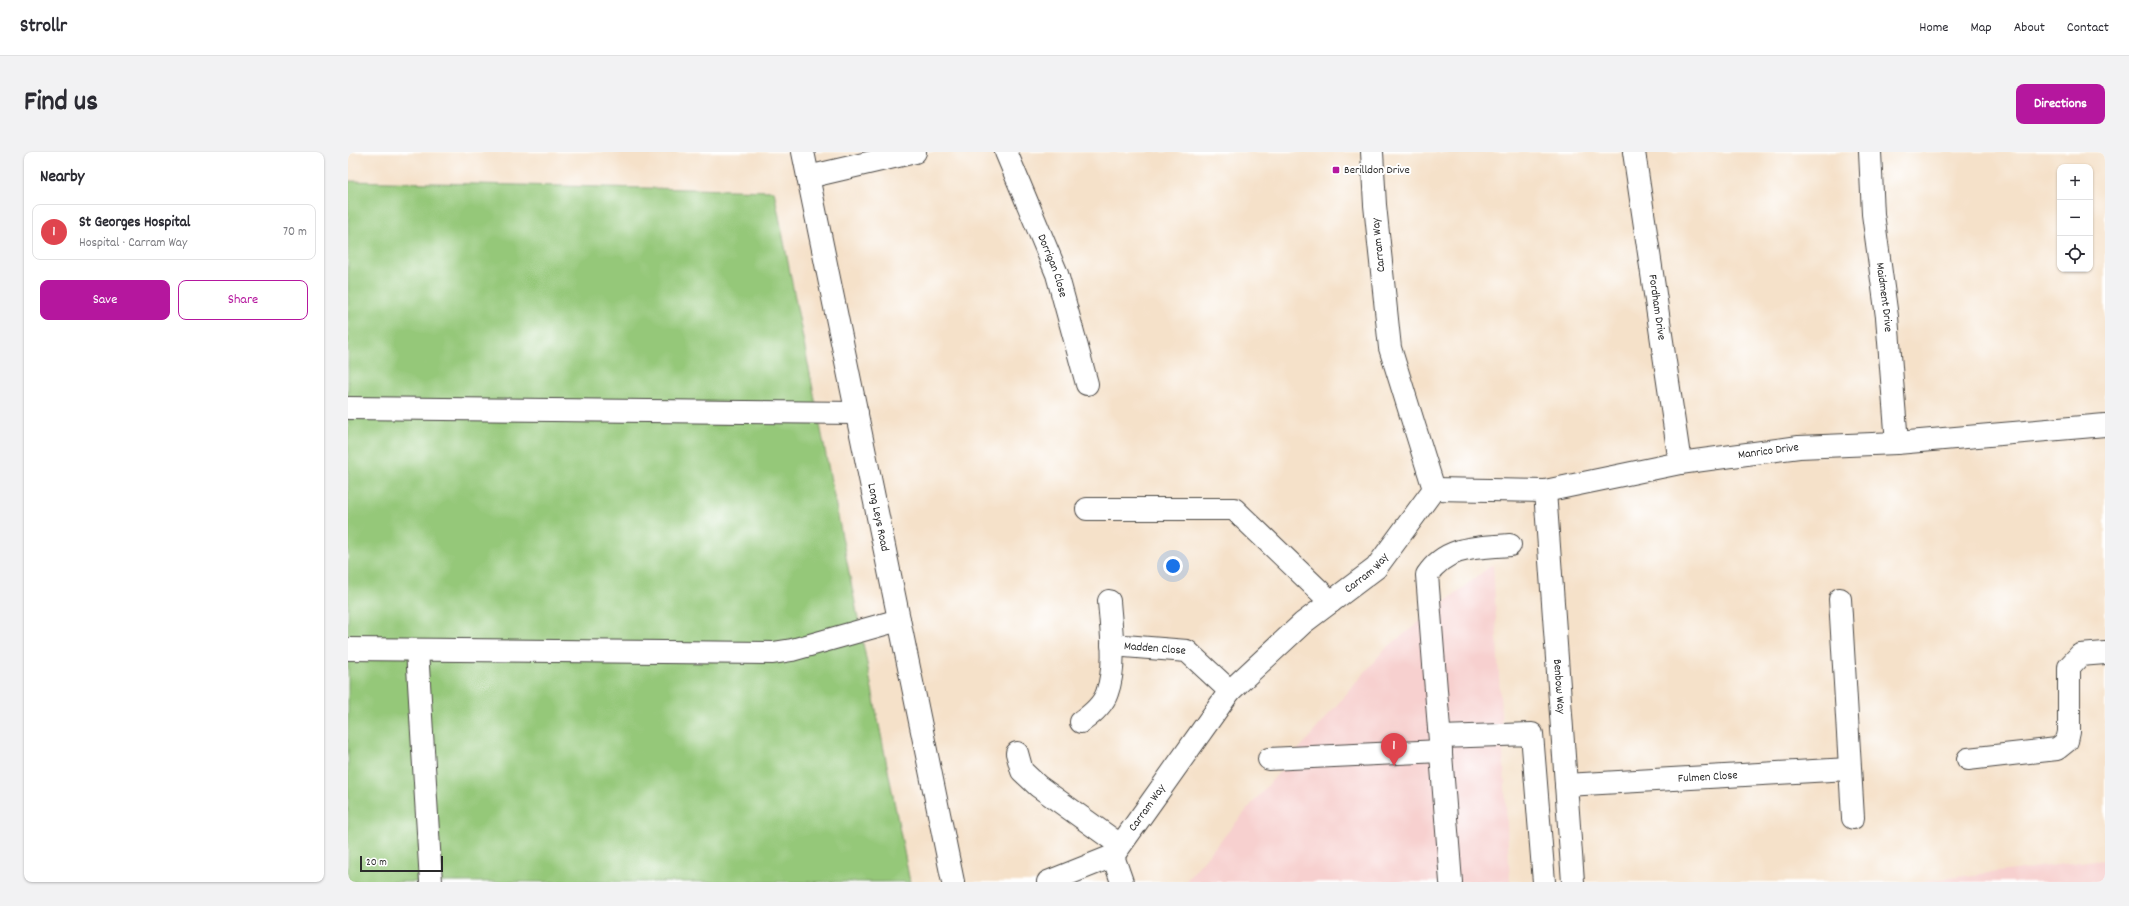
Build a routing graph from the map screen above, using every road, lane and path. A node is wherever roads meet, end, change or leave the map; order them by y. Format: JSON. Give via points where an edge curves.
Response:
{"nodes":[{"id":1,"x":803,"y":152,"type":"edge"},
{"id":2,"x":915,"y":152,"type":"edge"},
{"id":3,"x":1006,"y":152,"type":"edge"},
{"id":4,"x":1372,"y":152,"type":"edge"},
{"id":5,"x":1634,"y":152,"type":"edge"},
{"id":6,"x":1870,"y":152,"type":"edge"},
{"id":7,"x":808,"y":177,"type":"junction"},
{"id":8,"x":1087,"y":384,"type":"dead end"},
{"id":9,"x":348,"y":408,"type":"edge"},
{"id":10,"x":857,"y":413,"type":"junction"},
{"id":11,"x":2105,"y":425,"type":"edge"},
{"id":12,"x":1897,"y":443,"type":"junction"},
{"id":13,"x":1680,"y":463,"type":"junction"},
{"id":14,"x":1434,"y":489,"type":"junction"},
{"id":15,"x":1545,"y":491,"type":"junction"},
{"id":16,"x":1088,"y":509,"type":"dead end"},
{"id":17,"x":1510,"y":545,"type":"dead end"},
{"id":18,"x":1840,"y":599,"type":"dead end"},
{"id":19,"x":1109,"y":601,"type":"dead end"},
{"id":20,"x":1331,"y":602,"type":"junction"},
{"id":21,"x":899,"y":620,"type":"junction"},
{"id":22,"x":1112,"y":646,"type":"junction"},
{"id":23,"x":348,"y":649,"type":"edge"},
{"id":24,"x":416,"y":650,"type":"junction"},
{"id":25,"x":2105,"y":653,"type":"edge"},
{"id":26,"x":1230,"y":691,"type":"junction"},
{"id":27,"x":1081,"y":722,"type":"dead end"},
{"id":28,"x":1440,"y":744,"type":"junction"},
{"id":29,"x":1017,"y":753,"type":"dead end"},
{"id":30,"x":1269,"y":759,"type":"dead end"},
{"id":31,"x":1968,"y":759,"type":"dead end"},
{"id":32,"x":1849,"y":769,"type":"junction"},
{"id":33,"x":1566,"y":785,"type":"junction"},
{"id":34,"x":1852,"y":818,"type":"dead end"},
{"id":35,"x":1116,"y":850,"type":"junction"},
{"id":36,"x":431,"y":882,"type":"edge"},
{"id":37,"x":953,"y":882,"type":"edge"},
{"id":38,"x":1048,"y":882,"type":"edge"},
{"id":39,"x":1122,"y":882,"type":"edge"},
{"id":40,"x":1451,"y":882,"type":"edge"},
{"id":41,"x":1544,"y":882,"type":"edge"},
{"id":42,"x":1573,"y":882,"type":"edge"}],
"edges":[{"from":1,"to":7,"type":"street","name":"Long Leys Road"},
{"from":2,"to":7,"type":"street"},
{"from":3,"to":8,"type":"street","name":"Dorrigan Close","via":[[1056,274]]},
{"from":4,"to":14,"type":"street","name":"Carram Way","via":[[1390,348]]},
{"from":5,"to":13,"type":"street","name":"Fordham Drive"},
{"from":6,"to":12,"type":"street","name":"Maidment Drive","via":[[1873,214],[1887,317]]},
{"from":7,"to":10,"type":"street","name":"Long Leys Road"},
{"from":9,"to":10,"type":"street"},
{"from":10,"to":21,"type":"street","name":"Long Leys Road"},
{"from":11,"to":12,"type":"street","name":"Manrico Drive"},
{"from":12,"to":13,"type":"street","name":"Manrico Drive","via":[[1799,447]]},
{"from":13,"to":15,"type":"street","name":"Manrico Drive"},
{"from":14,"to":15,"type":"street","name":"Manrico Drive"},
{"from":14,"to":20,"type":"street","name":"Carram Way","via":[[1376,568]]},
{"from":15,"to":33,"type":"street","name":"Benbow Way"},
{"from":16,"to":20,"type":"street","via":[[1234,509]]},
{"from":17,"to":28,"type":"street","via":[[1450,553],[1435,564],[1427,575]]},
{"from":18,"to":32,"type":"street"},
{"from":19,"to":22,"type":"street"},
{"from":20,"to":26,"type":"street","name":"Carram Way","via":[[1303,623]]},
{"from":21,"to":24,"type":"street","via":[[773,653]]},
{"from":21,"to":37,"type":"street","name":"Long Leys Road"},
{"from":22,"to":26,"type":"street","name":"Madden Close","via":[[1187,651]]},
{"from":22,"to":27,"type":"street","via":[[1107,694],[1093,714]]},
{"from":23,"to":24,"type":"street"},
{"from":24,"to":36,"type":"street"},
{"from":25,"to":31,"type":"street","via":[[2080,655],[2068,667],[2067,741],[2056,749]]},
{"from":26,"to":35,"type":"street","name":"Carram Way"},
{"from":28,"to":30,"type":"street"},
{"from":28,"to":40,"type":"street"},
{"from":28,"to":41,"type":"street","via":[[1532,734]]},
{"from":29,"to":35,"type":"street","via":[[1022,771]]},
{"from":32,"to":33,"type":"street","name":"Fulmen Close"},
{"from":32,"to":34,"type":"street"},
{"from":33,"to":42,"type":"street","name":"Benbow Way"},
{"from":35,"to":38,"type":"street"},
{"from":35,"to":39,"type":"street"}]}
